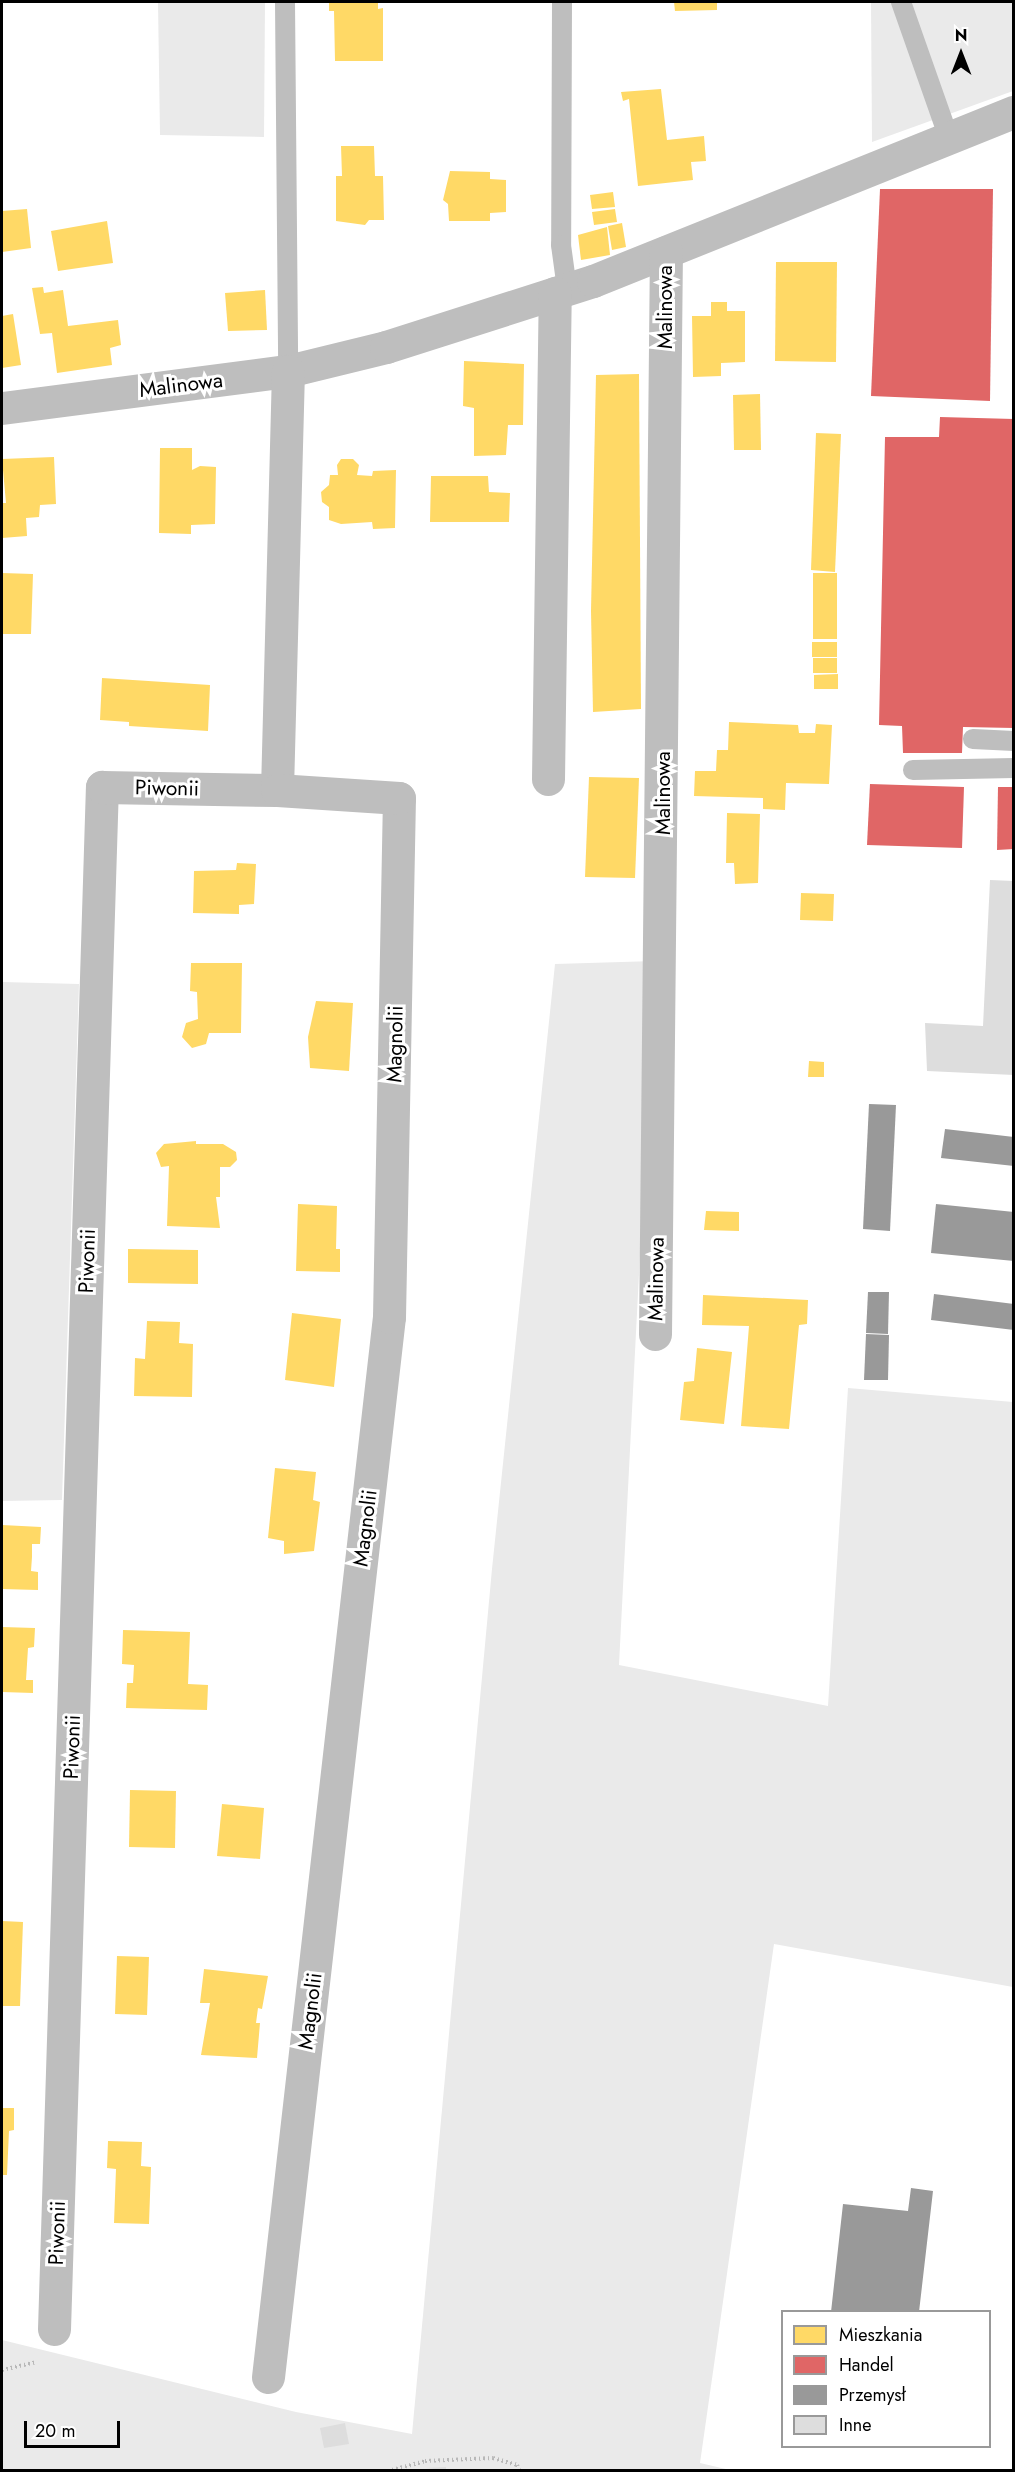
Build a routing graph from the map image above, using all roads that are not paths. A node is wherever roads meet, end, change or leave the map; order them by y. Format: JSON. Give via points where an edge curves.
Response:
{"nodes":[{"id":1,"x":285,"y":2,"type":"edge"},
{"id":2,"x":562,"y":2,"type":"edge"},
{"id":3,"x":901,"y":2,"type":"edge"},
{"id":4,"x":1014,"y":112,"type":"edge"},
{"id":5,"x":949,"y":138,"type":"junction"},
{"id":6,"x":666,"y":252,"type":"junction"},
{"id":7,"x":561,"y":291,"type":"junction"},
{"id":8,"x":288,"y":371,"type":"junction"},
{"id":9,"x":2,"y":408,"type":"edge"},
{"id":10,"x":973,"y":739,"type":"dead end"},
{"id":11,"x":1014,"y":741,"type":"edge"},
{"id":12,"x":1014,"y":768,"type":"edge"},
{"id":13,"x":914,"y":770,"type":"dead end"},
{"id":14,"x":548,"y":779,"type":"dead end"},
{"id":15,"x":277,"y":790,"type":"junction"},
{"id":16,"x":655,"y":1334,"type":"dead end"},
{"id":17,"x":54,"y":2330,"type":"dead end"},
{"id":18,"x":268,"y":2377,"type":"dead end"}],
"edges":[{"from":1,"to":8,"type":"lane"},
{"from":2,"to":7,"type":"lane"},
{"from":3,"to":5,"type":"lane"},
{"from":4,"to":5,"type":"street","name":"Malinowa"},
{"from":5,"to":6,"type":"street","name":"Malinowa"},
{"from":6,"to":7,"type":"street","name":"Malinowa"},
{"from":6,"to":16,"type":"street","name":"Malinowa"},
{"from":7,"to":8,"type":"street","name":"Malinowa","via":[[386,347]]},
{"from":7,"to":14,"type":"street"},
{"from":8,"to":9,"type":"street","name":"Malinowa"},
{"from":8,"to":15,"type":"street"},
{"from":10,"to":11,"type":"lane"},
{"from":12,"to":13,"type":"lane"},
{"from":15,"to":17,"type":"street","name":"Piwonii","via":[[102,787]]},
{"from":15,"to":18,"type":"street","name":"Magnolii","via":[[399,798],[389,1317]]}]}
